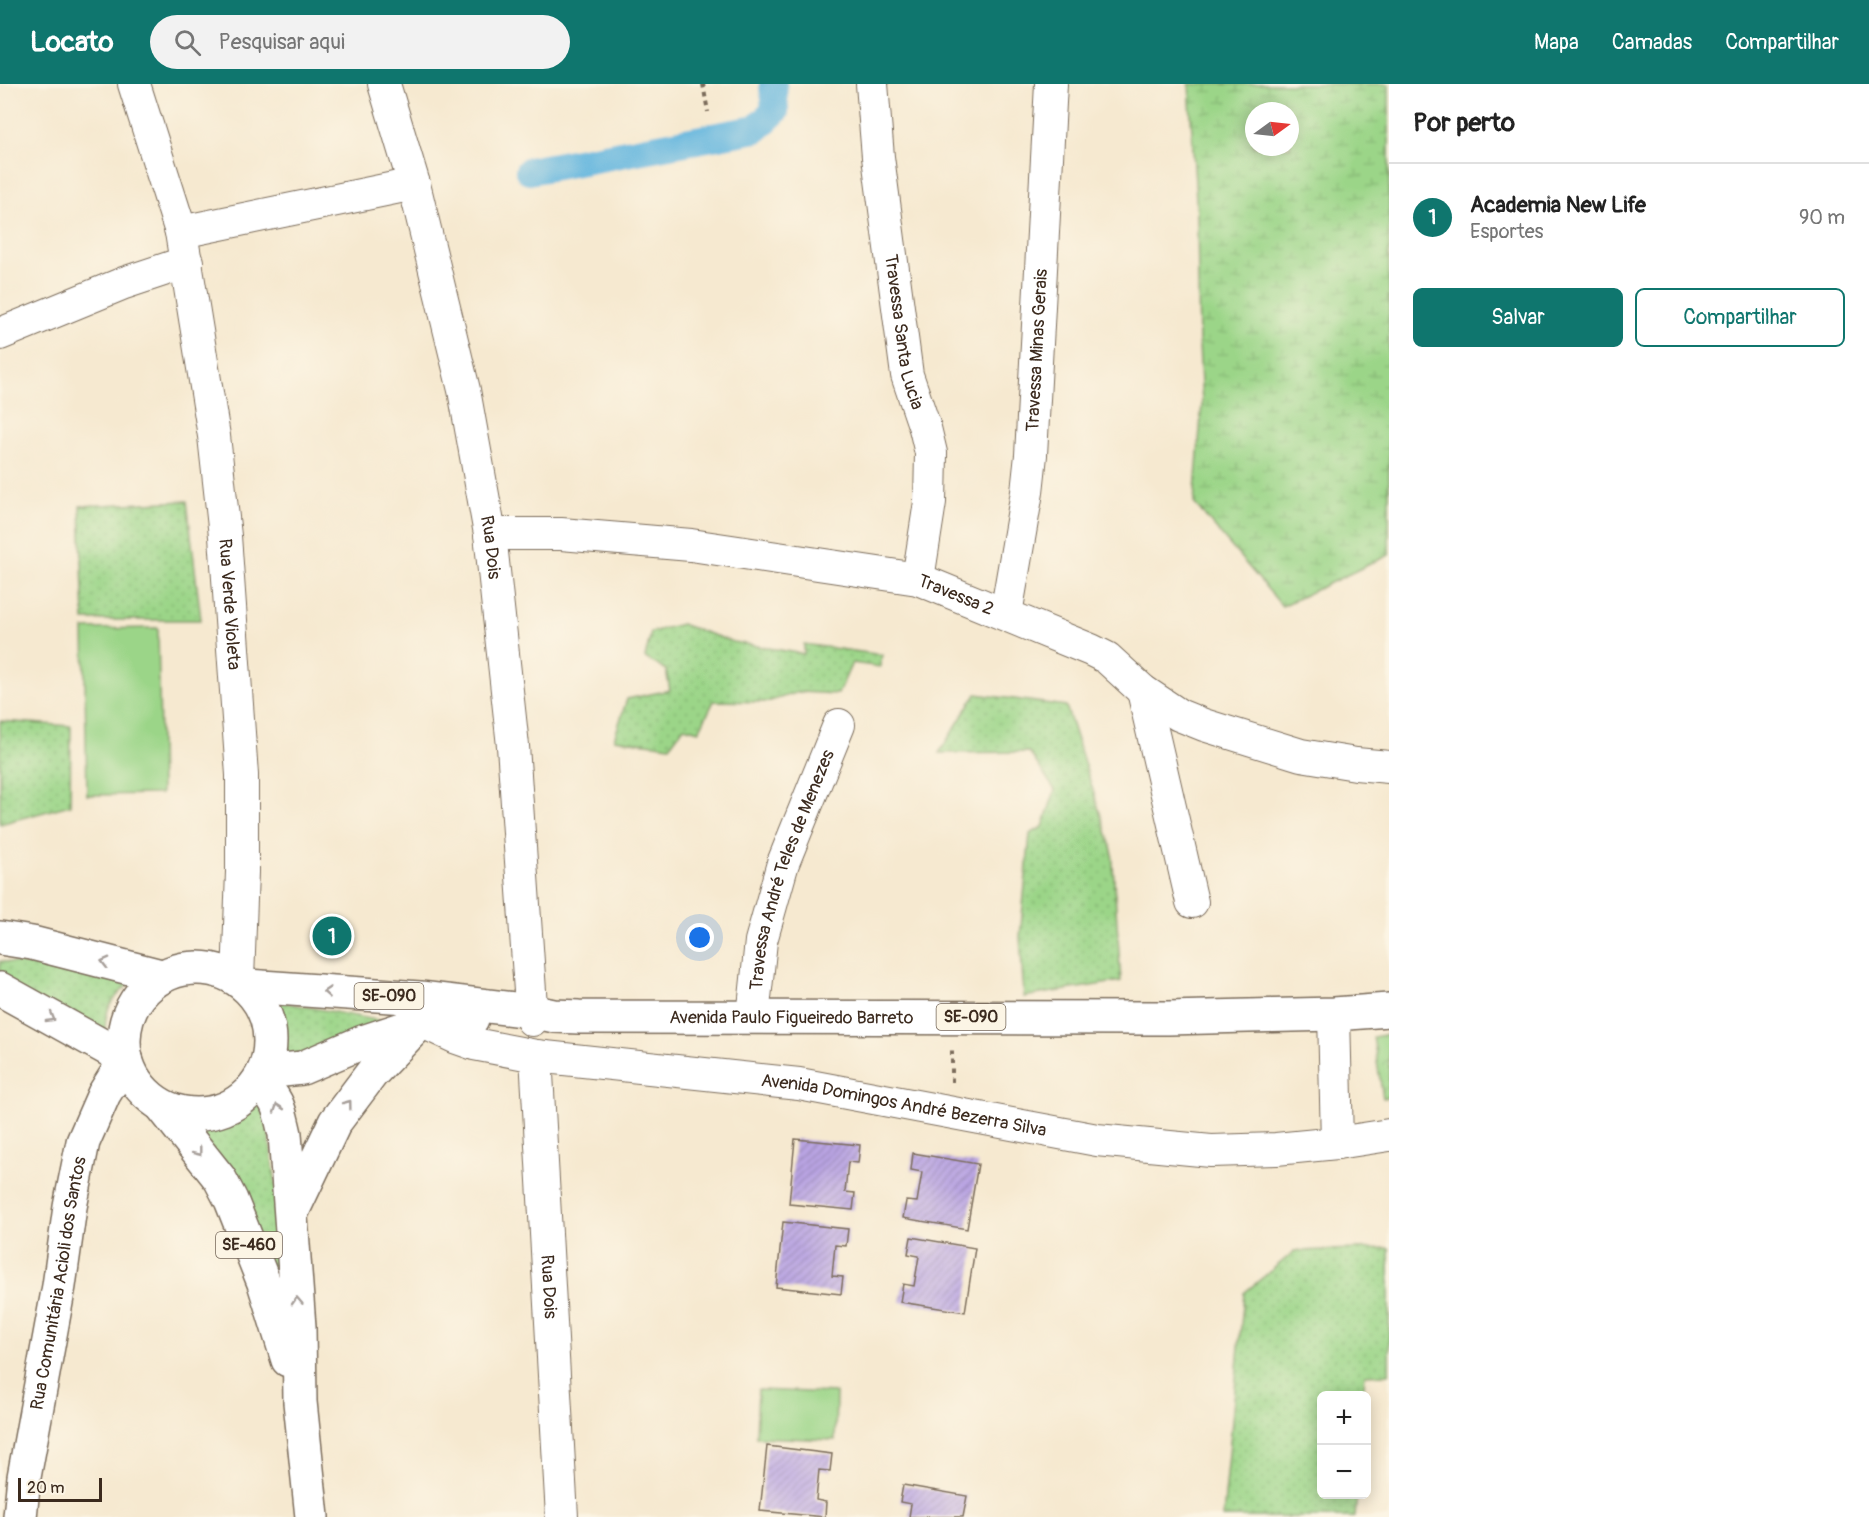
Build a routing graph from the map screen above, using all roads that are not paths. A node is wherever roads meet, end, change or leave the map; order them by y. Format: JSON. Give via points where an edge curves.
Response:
{"nodes":[{"id":1,"x":134,"y":84,"type":"edge"},
{"id":2,"x":384,"y":84,"type":"edge"},
{"id":3,"x":872,"y":84,"type":"edge"},
{"id":4,"x":1051,"y":84,"type":"edge"},
{"id":5,"x":414,"y":184,"type":"junction"},
{"id":6,"x":180,"y":232,"type":"junction"},
{"id":7,"x":187,"y":262,"type":"junction"},
{"id":8,"x":0,"y":334,"type":"edge"},
{"id":9,"x":490,"y":534,"type":"junction"},
{"id":10,"x":918,"y":579,"type":"junction"},
{"id":11,"x":1006,"y":614,"type":"junction"},
{"id":12,"x":1143,"y":692,"type":"junction"},
{"id":13,"x":839,"y":725,"type":"dead end"},
{"id":14,"x":1389,"y":767,"type":"edge"},
{"id":15,"x":1192,"y":902,"type":"dead end"},
{"id":16,"x":0,"y":938,"type":"edge"},
{"id":17,"x":161,"y":976,"type":"junction"},
{"id":18,"x":242,"y":983,"type":"junction"},
{"id":19,"x":0,"y":989,"type":"edge"},
{"id":20,"x":1389,"y":1010,"type":"edge"},
{"id":21,"x":1334,"y":1014,"type":"junction"},
{"id":22,"x":539,"y":1016,"type":"junction"},
{"id":23,"x":753,"y":1017,"type":"junction"},
{"id":24,"x":422,"y":1023,"type":"junction"},
{"id":25,"x":536,"y":1056,"type":"junction"},
{"id":26,"x":126,"y":1059,"type":"junction"},
{"id":27,"x":262,"y":1077,"type":"junction"},
{"id":28,"x":162,"y":1106,"type":"junction"},
{"id":29,"x":1389,"y":1135,"type":"edge"},
{"id":30,"x":1337,"y":1143,"type":"junction"},
{"id":31,"x":292,"y":1212,"type":"junction"},
{"id":32,"x":300,"y":1402,"type":"junction"},
{"id":33,"x":20,"y":1517,"type":"edge"},
{"id":34,"x":312,"y":1517,"type":"edge"},
{"id":35,"x":562,"y":1517,"type":"edge"}],
"edges":[{"from":1,"to":6,"type":"street","name":"Rua Verde Violeta"},
{"from":2,"to":5,"type":"street","name":"Rua Dois"},
{"from":3,"to":10,"type":"street","name":"Travessa Santa Lucia","via":[[907,375],[931,453],[930,502]]},
{"from":4,"to":11,"type":"street","name":"Travessa Minas Gerais","via":[[1027,492]]},
{"from":5,"to":6,"type":"street"},
{"from":5,"to":9,"type":"street","name":"Rua Dois","via":[[464,390]]},
{"from":6,"to":7,"type":"street","name":"Rua Verde Violeta"},
{"from":7,"to":8,"type":"street"},
{"from":7,"to":18,"type":"street","name":"Rua Verde Violeta","via":[[214,436],[232,615],[242,775]]},
{"from":9,"to":10,"type":"street","name":"Travessa 2","via":[[561,534],[691,545]]},
{"from":9,"to":22,"type":"street","name":"Rua Dois"},
{"from":10,"to":11,"type":"street","name":"Travessa 2"},
{"from":11,"to":12,"type":"street","name":"Travessa 2","via":[[1107,658]]},
{"from":12,"to":14,"type":"street","name":"Travessa 2","via":[[1179,715],[1204,725],[1301,755]]},
{"from":12,"to":15,"type":"street"},
{"from":13,"to":23,"type":"street","name":"Travessa André Teles de Menezes","via":[[780,873],[761,941]]},
{"from":17,"to":16,"type":"main road","one_way":true},
{"from":17,"to":18,"type":"main road","via":[[200,967],[220,970]]},
{"from":17,"to":26,"type":"main road","via":[[142,991],[129,1012],[124,1035]]},
{"from":22,"to":18,"type":"main road","name":"Avenida Paulo Figueiredo Barreto","number":"SE-090","one_way":true,"via":[[420,998]]},
{"from":18,"to":27,"type":"main road","via":[[259,1001],[267,1017],[270,1054]]},
{"from":19,"to":26,"type":"main road","one_way":true},
{"from":20,"to":21,"type":"main road","name":"Avenida Paulo Figueiredo Barreto","number":"SE-090"},
{"from":21,"to":23,"type":"main road","name":"Avenida Paulo Figueiredo Barreto","number":"SE-090","via":[[1168,1018]]},
{"from":21,"to":30,"type":"street"},
{"from":22,"to":23,"type":"main road","name":"Avenida Paulo Figueiredo Barreto","number":"SE-090"},
{"from":22,"to":24,"type":"main road","name":"Avenida Paulo Figueiredo Barreto","number":"SE-090"},
{"from":24,"to":25,"type":"street","name":"Avenida Domingos André Bezerra Silva","via":[[474,1044]]},
{"from":24,"to":27,"type":"main road","name":"Avenida Paulo Figueiredo Barreto","number":"SE-090","via":[[302,1068]]},
{"from":31,"to":24,"type":"main road","one_way":true,"via":[[335,1122],[372,1073]]},
{"from":25,"to":30,"type":"street","name":"Avenida Domingos André Bezerra Silva","via":[[777,1081],[1098,1140],[1212,1151]]},
{"from":25,"to":35,"type":"street","name":"Rua Dois"},
{"from":26,"to":28,"type":"main road","via":[[139,1086]]},
{"from":26,"to":33,"type":"main road","name":"Rua Comunitária Acioli dos Santos","via":[[104,1094],[84,1142]]},
{"from":27,"to":28,"type":"main road","via":[[244,1098],[226,1109],[183,1114]]},
{"from":31,"to":27,"type":"main road","number":"SE-460","one_way":true,"via":[[285,1134],[279,1108]]},
{"from":28,"to":32,"type":"main road","number":"SE-460","one_way":true,"via":[[220,1179],[231,1200],[264,1283]]},
{"from":29,"to":30,"type":"street","name":"Avenida Domingos André Bezerra Silva"},
{"from":32,"to":31,"type":"main road","number":"SE-460","one_way":true},
{"from":32,"to":34,"type":"main road","number":"SE-460"}]}
